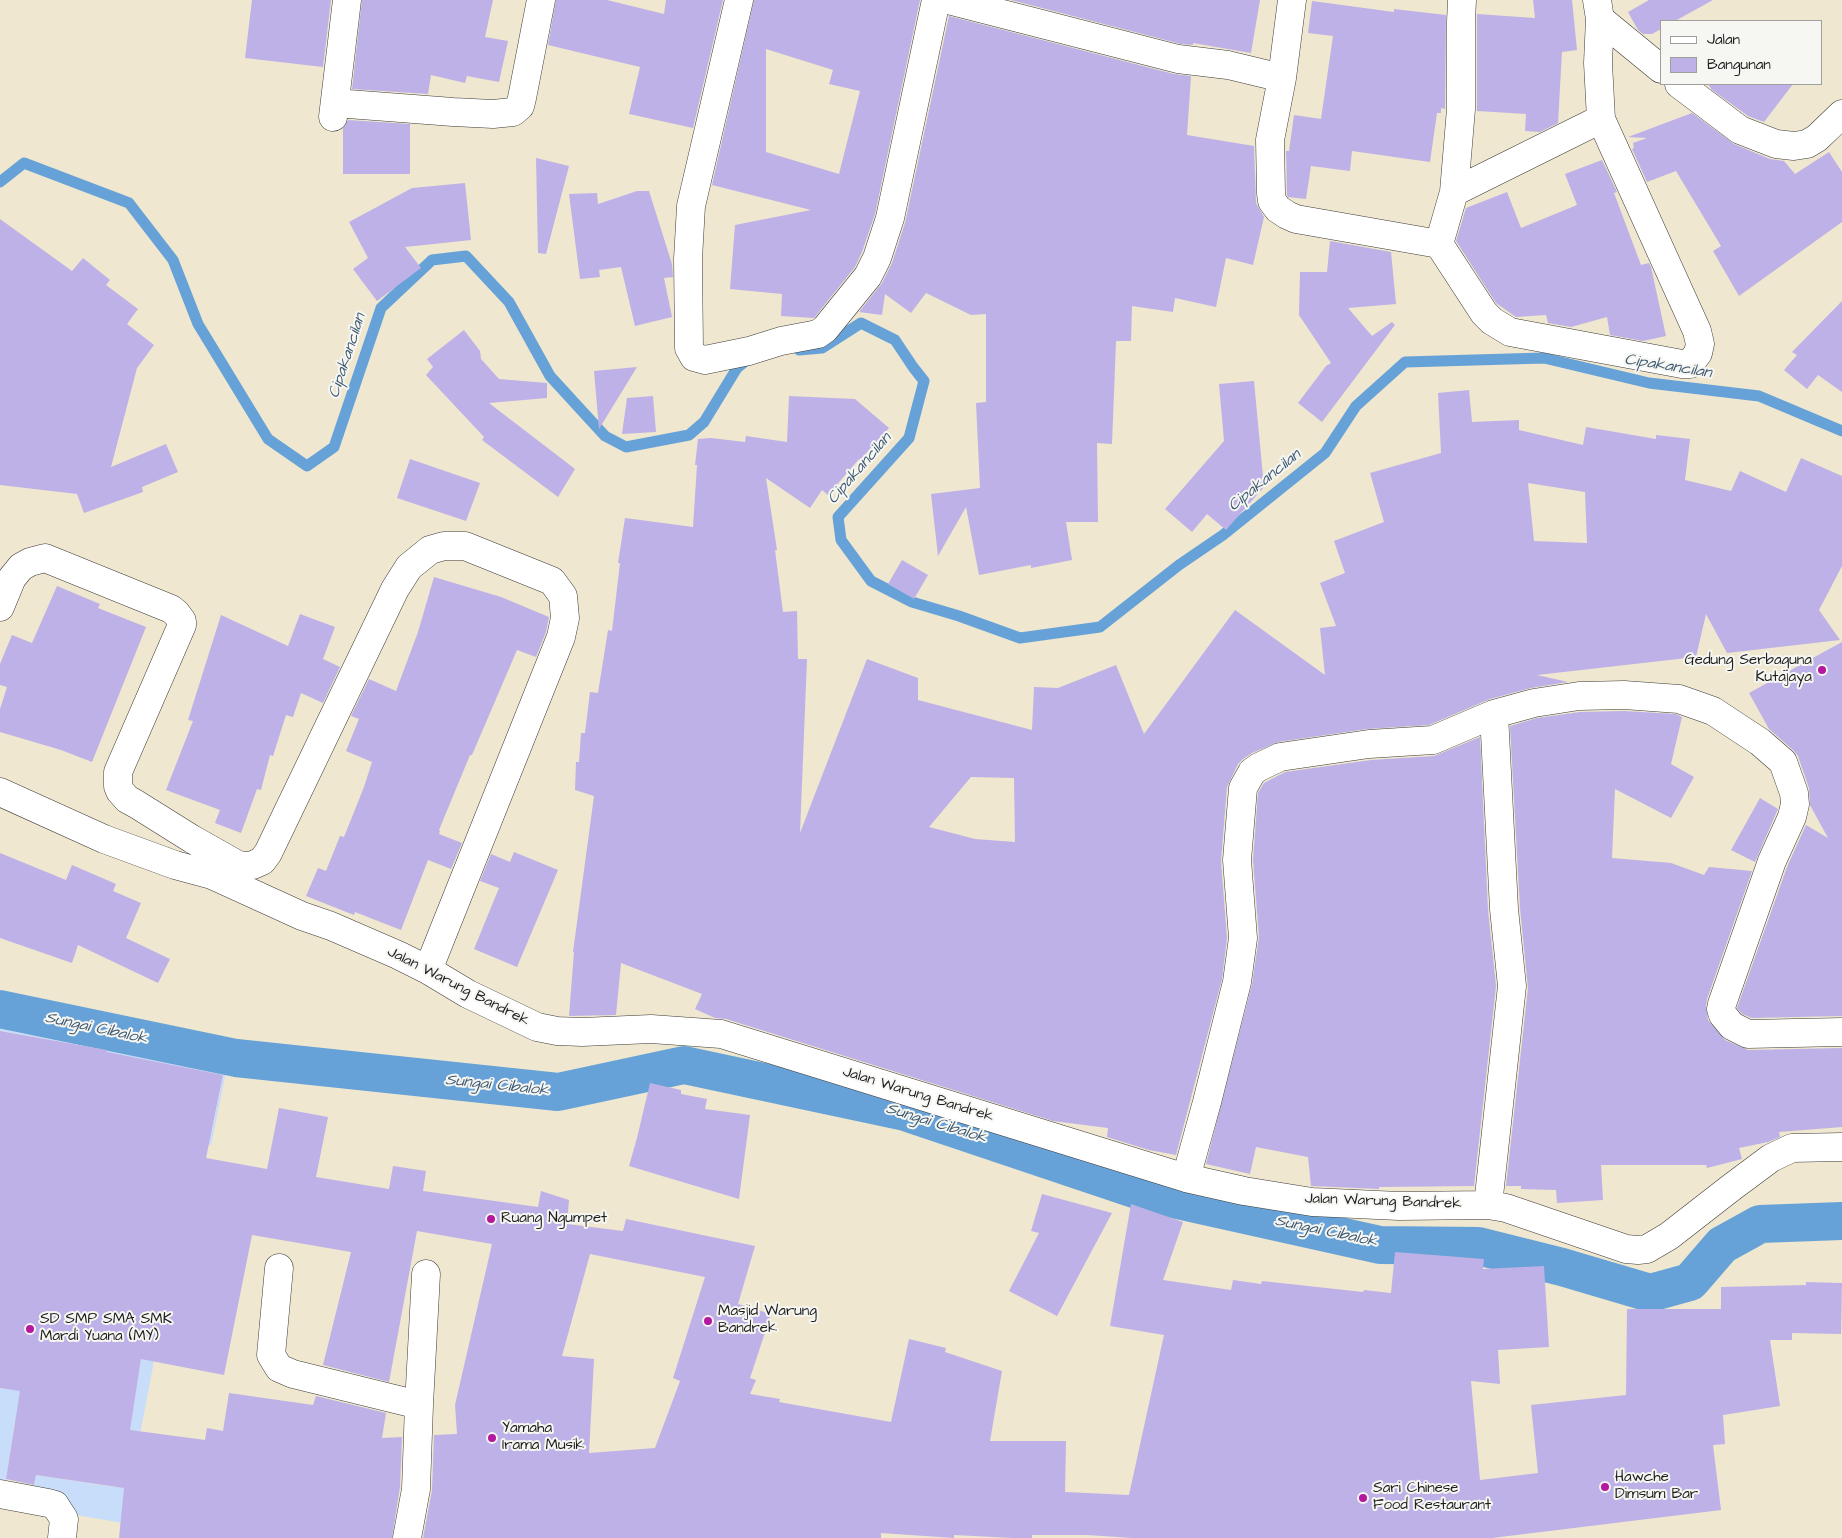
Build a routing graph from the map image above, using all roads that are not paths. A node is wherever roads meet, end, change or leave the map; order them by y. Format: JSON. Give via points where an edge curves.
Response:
{"nodes":[{"id":1,"x":347,"y":0,"type":"edge"},
{"id":2,"x":541,"y":0,"type":"edge"},
{"id":3,"x":739,"y":0,"type":"edge"},
{"id":4,"x":936,"y":0,"type":"edge"},
{"id":5,"x":948,"y":0,"type":"edge"},
{"id":6,"x":1292,"y":0,"type":"edge"},
{"id":7,"x":1462,"y":0,"type":"edge"},
{"id":8,"x":1599,"y":10,"type":"edge"},
{"id":9,"x":1660,"y":68,"type":"edge"},
{"id":10,"x":1282,"y":78,"type":"junction"},
{"id":11,"x":1680,"y":85,"type":"edge"},
{"id":12,"x":1842,"y":114,"type":"edge"},
{"id":13,"x":1601,"y":119,"type":"junction"},
{"id":14,"x":1454,"y":192,"type":"junction"},
{"id":15,"x":1439,"y":244,"type":"junction"},
{"id":16,"x":0,"y":607,"type":"edge"},
{"id":17,"x":1494,"y":714,"type":"junction"},
{"id":18,"x":0,"y":792,"type":"edge"},
{"id":19,"x":428,"y":970,"type":"junction"},
{"id":20,"x":1842,"y":1032,"type":"edge"},
{"id":21,"x":1842,"y":1147,"type":"edge"},
{"id":22,"x":1186,"y":1178,"type":"junction"},
{"id":23,"x":1488,"y":1205,"type":"junction"},
{"id":24,"x":279,"y":1268,"type":"dead end"},
{"id":25,"x":426,"y":1274,"type":"dead end"},
{"id":26,"x":419,"y":1404,"type":"junction"},
{"id":27,"x":0,"y":1494,"type":"edge"},
{"id":28,"x":62,"y":1538,"type":"edge"},
{"id":29,"x":407,"y":1538,"type":"edge"}],
"edges":[{"from":1,"to":2,"type":"street","via":[[334,110],[493,114],[513,112],[520,106]]},
{"from":3,"to":4,"type":"street","via":[[690,206],[689,348],[694,357],[705,360],[818,334],[868,276],[890,218]]},
{"from":5,"to":10,"type":"street","via":[[1178,59],[1228,65]]},
{"from":6,"to":10,"type":"street"},
{"from":7,"to":14,"type":"street","via":[[1461,109]]},
{"from":8,"to":9,"type":"street"},
{"from":8,"to":13,"type":"street"},
{"from":10,"to":15,"type":"street","via":[[1270,140],[1271,193],[1278,209],[1296,219]]},
{"from":11,"to":12,"type":"street","via":[[1740,130],[1776,144],[1807,144]]},
{"from":13,"to":14,"type":"street"},
{"from":13,"to":15,"type":"street","via":[[1698,331],[1698,353],[1690,364],[1510,332],[1484,313]]},
{"from":14,"to":15,"type":"street"},
{"from":16,"to":19,"type":"street","via":[[12,578],[21,568],[45,558],[171,608],[176,613],[182,625],[118,772],[118,786],[127,798],[192,839],[238,865],[246,866],[262,861],[268,853],[395,589],[409,567],[430,550],[465,546],[552,581],[563,596],[565,618],[561,637]]},
{"from":17,"to":20,"type":"street","via":[[1579,696],[1679,699],[1713,711],[1760,742],[1783,762],[1794,793],[1792,817],[1772,861],[1721,1009],[1732,1026],[1748,1034]]},
{"from":17,"to":22,"type":"street","via":[[1433,740],[1369,744],[1280,757],[1259,767],[1247,779],[1243,788],[1237,860],[1243,938],[1237,982]]},
{"from":17,"to":23,"type":"street","via":[[1504,909],[1512,986]]},
{"from":18,"to":19,"type":"street","name":"Jalan Warung Bandrek","via":[[134,851],[212,875]]},
{"from":19,"to":22,"type":"street","name":"Jalan Warung Bandrek","via":[[468,994],[537,1027],[582,1032],[651,1029],[721,1034]]},
{"from":21,"to":23,"type":"street","name":"Jalan Warung Bandrek","via":[[1792,1148],[1771,1158],[1669,1236],[1646,1249],[1626,1249],[1506,1208]]},
{"from":22,"to":23,"type":"street","name":"Jalan Warung Bandrek","via":[[1312,1202],[1399,1206]]},
{"from":24,"to":26,"type":"street","via":[[271,1355],[279,1368]]},
{"from":25,"to":26,"type":"street"},
{"from":26,"to":29,"type":"street","via":[[416,1488]]},
{"from":27,"to":28,"type":"street","via":[[55,1506],[64,1519]]}]}
